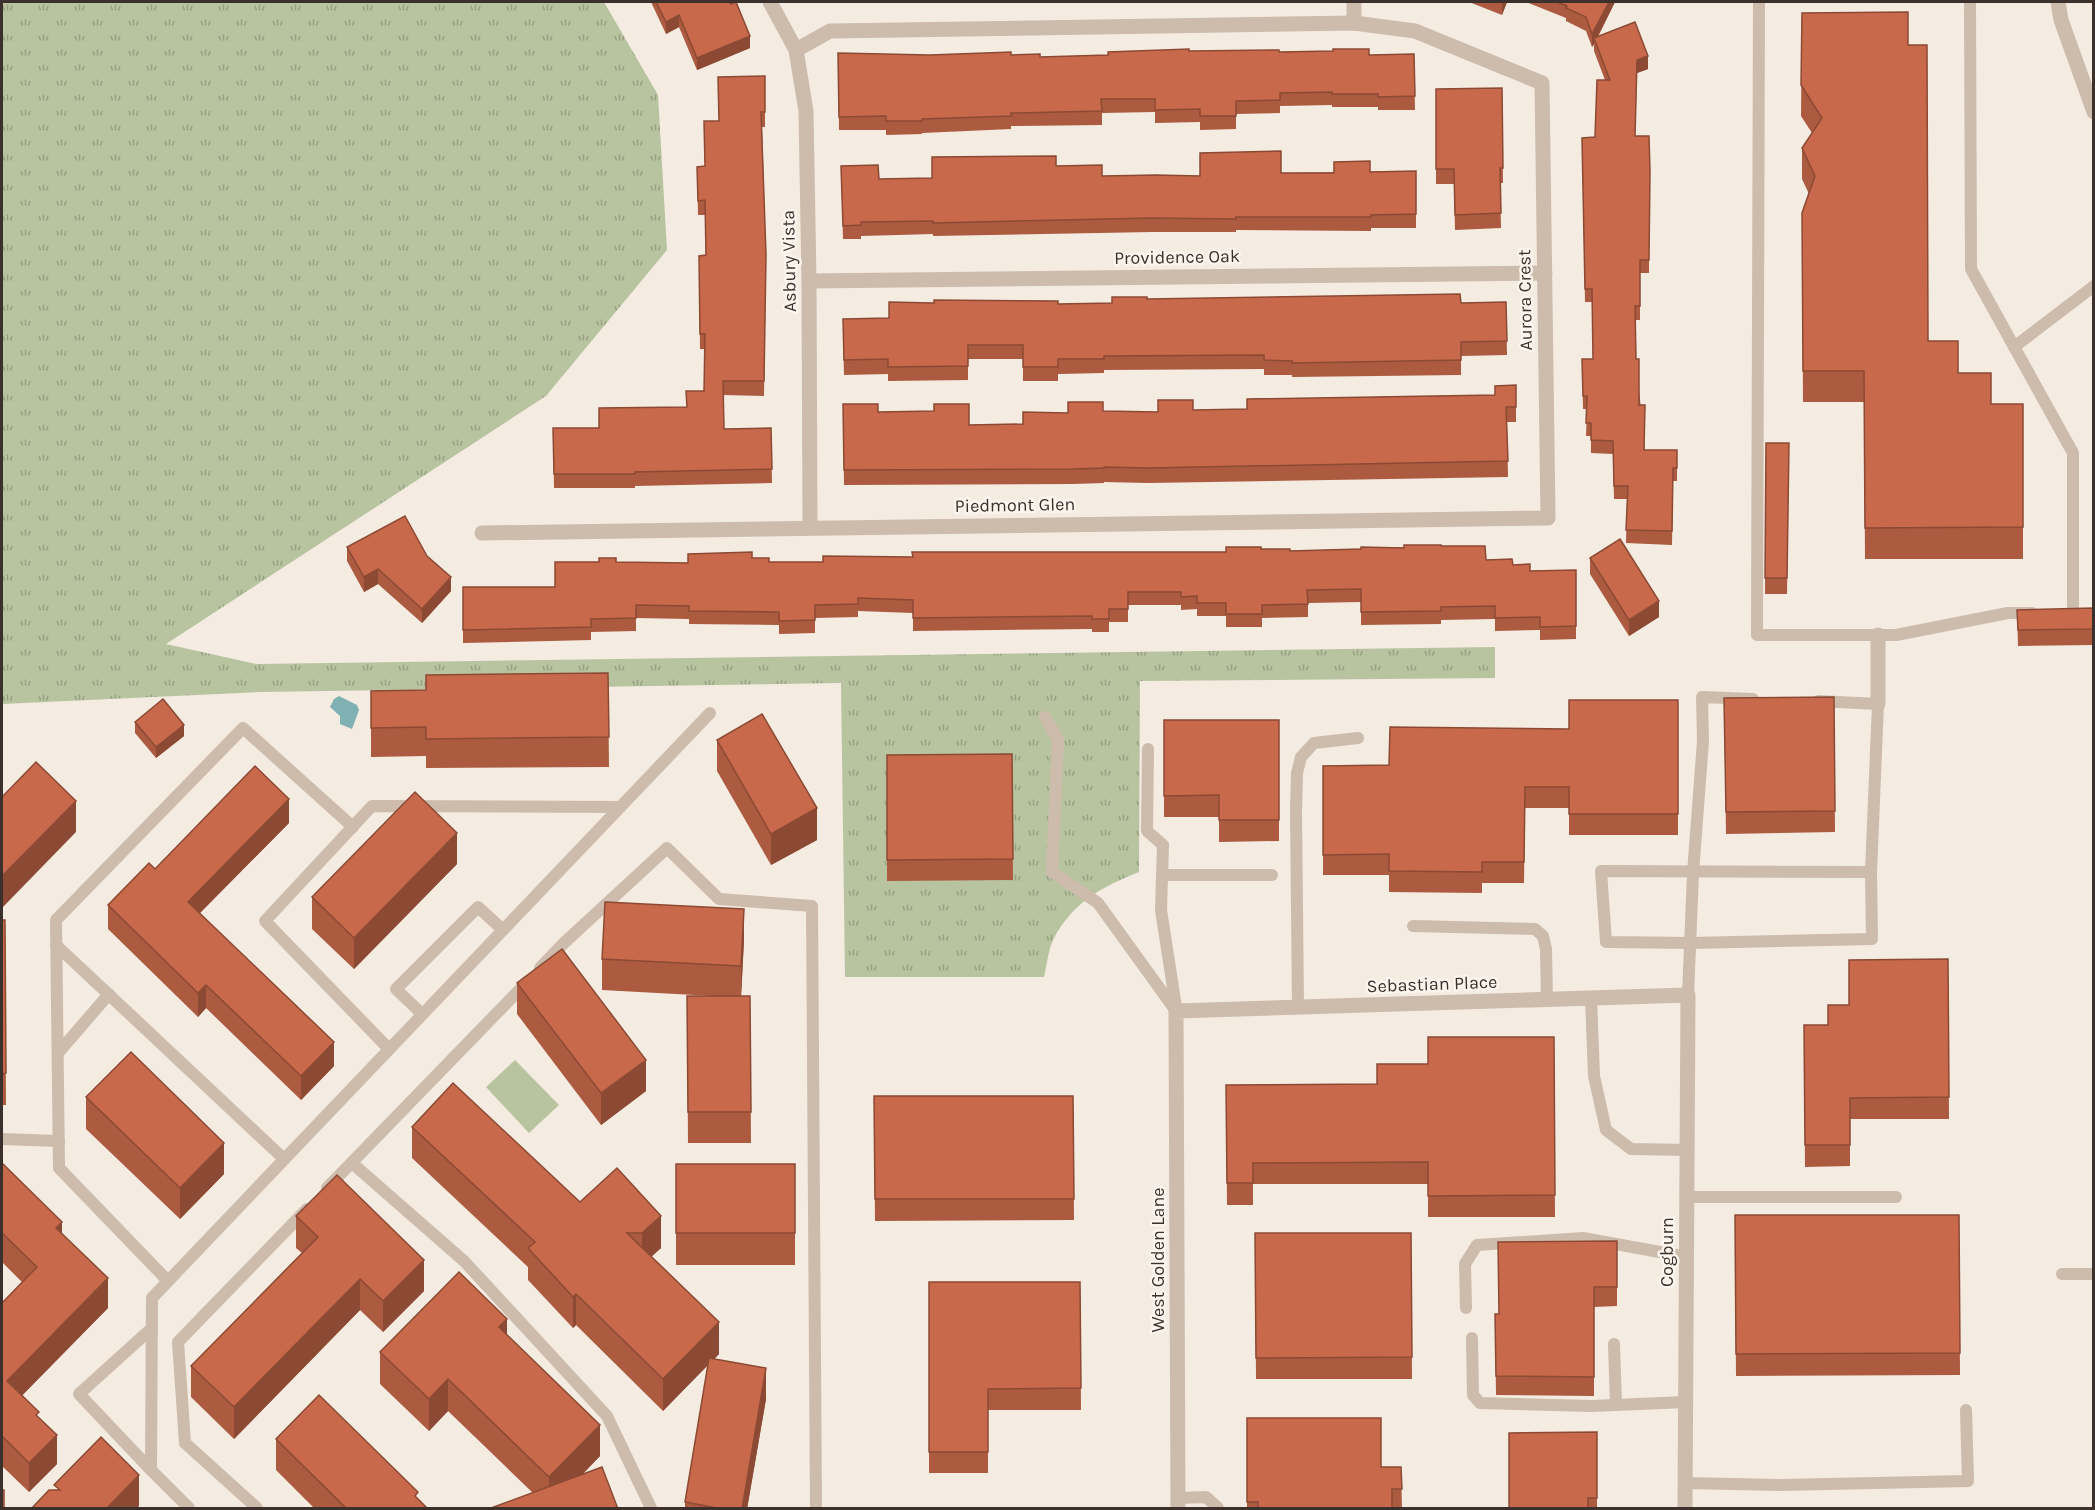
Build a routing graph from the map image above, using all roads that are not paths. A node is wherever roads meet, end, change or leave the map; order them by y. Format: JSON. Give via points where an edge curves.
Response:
{"nodes":[{"id":1,"x":770,"y":2,"type":"edge"},
{"id":2,"x":1354,"y":2,"type":"edge"},
{"id":3,"x":1759,"y":2,"type":"edge"},
{"id":4,"x":1970,"y":2,"type":"edge"},
{"id":5,"x":2058,"y":2,"type":"edge"},
{"id":6,"x":1354,"y":23,"type":"junction"},
{"id":7,"x":796,"y":50,"type":"junction"},
{"id":8,"x":2094,"y":112,"type":"edge"},
{"id":9,"x":1545,"y":273,"type":"junction"},
{"id":10,"x":809,"y":281,"type":"junction"},
{"id":11,"x":2094,"y":286,"type":"edge"},
{"id":12,"x":2014,"y":347,"type":"junction"},
{"id":13,"x":1548,"y":518,"type":"joint"},
{"id":14,"x":810,"y":527,"type":"junction"},
{"id":15,"x":482,"y":533,"type":"dead end"},
{"id":16,"x":2073,"y":612,"type":"edge"},
{"id":17,"x":2040,"y":613,"type":"edge"},
{"id":18,"x":1878,"y":635,"type":"junction"},
{"id":19,"x":1761,"y":699,"type":"edge"},
{"id":20,"x":1808,"y":701,"type":"edge"},
{"id":21,"x":1878,"y":704,"type":"junction"},
{"id":22,"x":710,"y":713,"type":"dead end"},
{"id":23,"x":1045,"y":717,"type":"dead end"},
{"id":24,"x":1358,"y":738,"type":"dead end"},
{"id":25,"x":1148,"y":749,"type":"dead end"},
{"id":26,"x":620,"y":807,"type":"junction"},
{"id":27,"x":353,"y":827,"type":"junction"},
{"id":28,"x":1870,"y":872,"type":"junction"},
{"id":29,"x":1693,"y":873,"type":"junction"},
{"id":30,"x":1162,"y":875,"type":"junction"},
{"id":31,"x":1272,"y":875,"type":"dead end"},
{"id":32,"x":1413,"y":926,"type":"dead end"},
{"id":33,"x":503,"y":930,"type":"junction"},
{"id":34,"x":1691,"y":943,"type":"junction"},
{"id":35,"x":56,"y":945,"type":"junction"},
{"id":36,"x":109,"y":994,"type":"junction"},
{"id":37,"x":1688,"y":995,"type":"junction"},
{"id":38,"x":1591,"y":998,"type":"junction"},
{"id":39,"x":1547,"y":999,"type":"junction"},
{"id":40,"x":1298,"y":1007,"type":"junction"},
{"id":41,"x":1176,"y":1011,"type":"junction"},
{"id":42,"x":422,"y":1014,"type":"junction"},
{"id":43,"x":389,"y":1049,"type":"junction"},
{"id":44,"x":57,"y":1053,"type":"junction"},
{"id":45,"x":2,"y":1139,"type":"edge"},
{"id":46,"x":59,"y":1141,"type":"junction"},
{"id":47,"x":1687,"y":1150,"type":"junction"},
{"id":48,"x":284,"y":1159,"type":"junction"},
{"id":49,"x":352,"y":1163,"type":"junction"},
{"id":50,"x":1687,"y":1197,"type":"junction"},
{"id":51,"x":1896,"y":1197,"type":"dead end"},
{"id":52,"x":1686,"y":1257,"type":"junction"},
{"id":53,"x":2062,"y":1274,"type":"dead end"},
{"id":54,"x":2094,"y":1274,"type":"edge"},
{"id":55,"x":168,"y":1281,"type":"junction"},
{"id":56,"x":1466,"y":1308,"type":"dead end"},
{"id":57,"x":152,"y":1328,"type":"junction"},
{"id":58,"x":1472,"y":1338,"type":"dead end"},
{"id":59,"x":1614,"y":1344,"type":"dead end"},
{"id":60,"x":1686,"y":1402,"type":"junction"},
{"id":61,"x":1616,"y":1405,"type":"junction"},
{"id":62,"x":1966,"y":1410,"type":"dead end"},
{"id":63,"x":151,"y":1470,"type":"junction"},
{"id":64,"x":1685,"y":1484,"type":"junction"},
{"id":65,"x":1178,"y":1503,"type":"edge"},
{"id":66,"x":189,"y":1509,"type":"edge"},
{"id":67,"x":257,"y":1509,"type":"edge"},
{"id":68,"x":651,"y":1509,"type":"edge"},
{"id":69,"x":816,"y":1509,"type":"edge"},
{"id":70,"x":1218,"y":1509,"type":"edge"},
{"id":71,"x":1685,"y":1509,"type":"edge"}],
"edges":[{"from":1,"to":7,"type":"street","name":"Asbury Vista"},
{"from":2,"to":6,"type":"street"},
{"from":3,"to":18,"type":"lane","via":[[1757,635]]},
{"from":4,"to":12,"type":"lane","via":[[1971,268]]},
{"from":5,"to":8,"type":"street"},
{"from":6,"to":7,"type":"street","via":[[830,31]]},
{"from":6,"to":9,"type":"street","name":"Aurora Crest","via":[[1415,31],[1542,83]]},
{"from":7,"to":10,"type":"street","name":"Asbury Vista","via":[[806,111]]},
{"from":9,"to":10,"type":"street","name":"Providence Oak"},
{"from":9,"to":13,"type":"street","name":"Aurora Crest"},
{"from":10,"to":14,"type":"street","name":"Asbury Vista"},
{"from":11,"to":12,"type":"lane"},
{"from":12,"to":16,"type":"lane","via":[[2073,453]]},
{"from":13,"to":14,"type":"street","name":"Piedmont Glen"},
{"from":14,"to":15,"type":"street","name":"Piedmont Glen"},
{"from":17,"to":18,"type":"lane","via":[[2008,613],[1896,635]]},
{"from":18,"to":21,"type":"street"},
{"from":19,"to":29,"type":"lane","via":[[1702,697],[1703,741]]},
{"from":20,"to":21,"type":"lane"},
{"from":21,"to":28,"type":"lane"},
{"from":22,"to":26,"type":"lane"},
{"from":23,"to":41,"type":"lane","via":[[1058,740],[1052,872],[1098,903]]},
{"from":24,"to":40,"type":"lane","via":[[1314,743],[1301,757],[1297,773]]},
{"from":25,"to":30,"type":"lane","via":[[1147,831],[1163,845]]},
{"from":26,"to":27,"type":"lane","via":[[372,806]]},
{"from":26,"to":33,"type":"lane"},
{"from":27,"to":35,"type":"lane","via":[[243,728],[56,920]]},
{"from":27,"to":43,"type":"lane","via":[[265,921]]},
{"from":28,"to":29,"type":"lane"},
{"from":28,"to":34,"type":"lane","via":[[1872,939]]},
{"from":29,"to":34,"type":"lane"},
{"from":29,"to":34,"type":"lane","via":[[1600,871],[1606,942]]},
{"from":30,"to":31,"type":"lane"},
{"from":30,"to":41,"type":"lane","via":[[1161,910]]},
{"from":32,"to":39,"type":"lane","via":[[1535,929],[1543,936],[1546,949]]},
{"from":33,"to":42,"type":"lane"},
{"from":33,"to":42,"type":"lane","via":[[478,907],[396,989]]},
{"from":34,"to":37,"type":"lane"},
{"from":35,"to":36,"type":"lane"},
{"from":35,"to":44,"type":"lane"},
{"from":36,"to":44,"type":"lane"},
{"from":36,"to":48,"type":"lane"},
{"from":37,"to":38,"type":"street","name":"Sebastian Place"},
{"from":37,"to":47,"type":"street","name":"Cogburn"},
{"from":38,"to":39,"type":"street","name":"Sebastian Place"},
{"from":38,"to":47,"type":"lane","via":[[1594,1076],[1606,1130],[1630,1149]]},
{"from":39,"to":40,"type":"street","name":"Sebastian Place"},
{"from":40,"to":41,"type":"street","name":"Sebastian Place"},
{"from":41,"to":65,"type":"street","name":"West Golden Lane"},
{"from":42,"to":43,"type":"lane"},
{"from":43,"to":48,"type":"lane"},
{"from":44,"to":46,"type":"lane"},
{"from":45,"to":46,"type":"lane"},
{"from":46,"to":55,"type":"lane","via":[[59,1168]]},
{"from":47,"to":50,"type":"street","name":"Cogburn"},
{"from":48,"to":55,"type":"lane"},
{"from":49,"to":67,"type":"lane","via":[[178,1342],[185,1443]]},
{"from":49,"to":68,"type":"lane","via":[[464,1261],[607,1416]]},
{"from":49,"to":69,"type":"lane","via":[[564,944],[667,848],[719,899],[812,906]]},
{"from":50,"to":51,"type":"lane"},
{"from":50,"to":52,"type":"street","name":"Cogburn"},
{"from":52,"to":56,"type":"lane","via":[[1583,1238],[1477,1245],[1465,1264]]},
{"from":52,"to":60,"type":"street","name":"Cogburn"},
{"from":53,"to":54,"type":"lane"},
{"from":55,"to":57,"type":"lane","via":[[152,1298]]},
{"from":57,"to":63,"type":"lane"},
{"from":57,"to":63,"type":"lane","via":[[79,1394]]},
{"from":58,"to":61,"type":"lane","via":[[1473,1395],[1480,1403]]},
{"from":59,"to":61,"type":"lane"},
{"from":60,"to":61,"type":"lane"},
{"from":60,"to":64,"type":"street","name":"Cogburn"},
{"from":62,"to":64,"type":"lane","via":[[1968,1480]]},
{"from":63,"to":66,"type":"lane"},
{"from":64,"to":71,"type":"street","name":"Cogburn"},
{"from":65,"to":70,"type":"lane","via":[[1206,1497]]}]}
